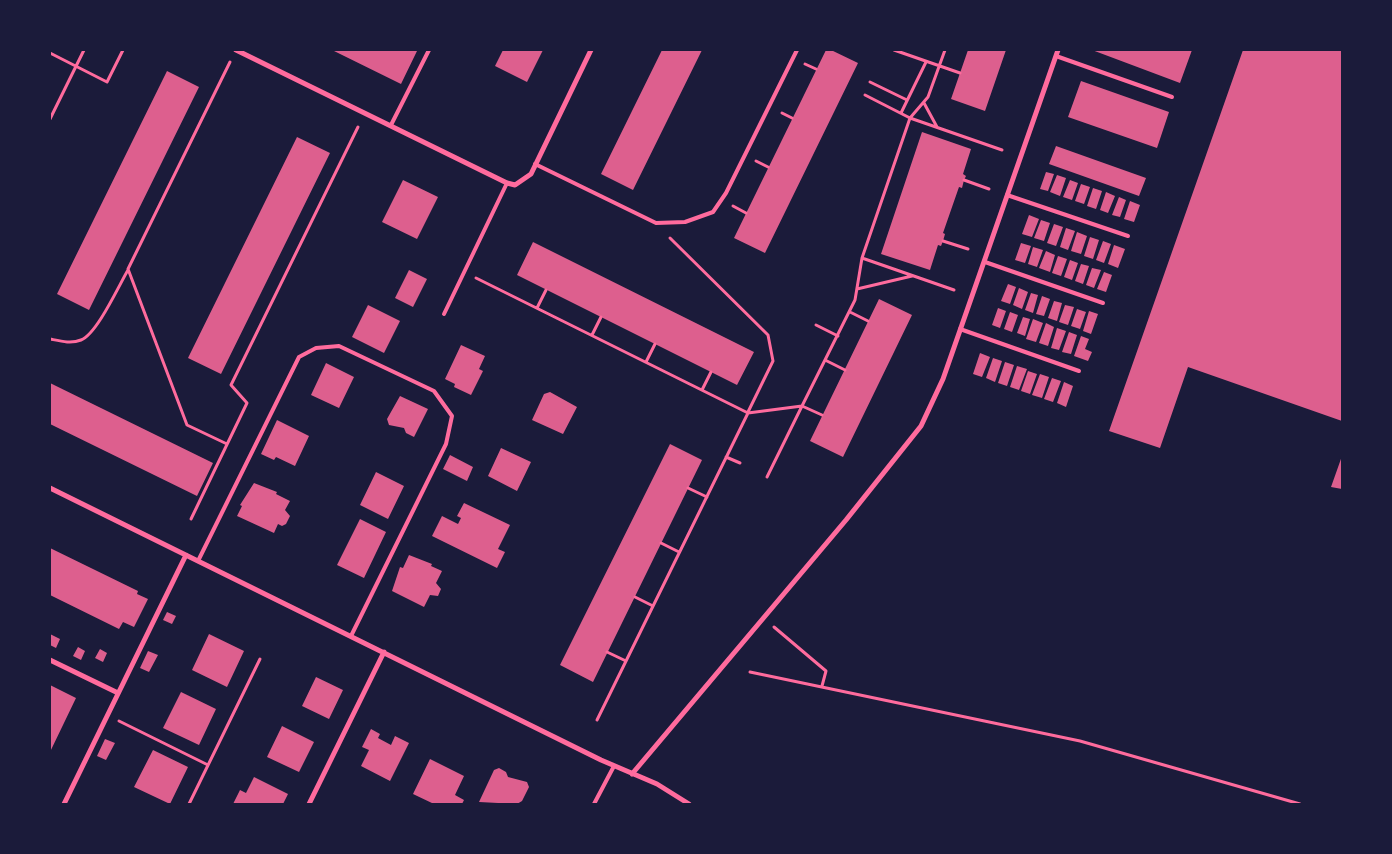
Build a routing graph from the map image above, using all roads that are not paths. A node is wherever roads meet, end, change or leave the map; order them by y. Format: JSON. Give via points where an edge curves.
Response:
{"nodes":[{"id":1,"x":236,"y":50,"type":"edge"},
{"id":2,"x":429,"y":50,"type":"edge"},
{"id":3,"x":591,"y":50,"type":"edge"},
{"id":4,"x":797,"y":50,"type":"edge"},
{"id":5,"x":1058,"y":53,"type":"edge"},
{"id":6,"x":1172,"y":96,"type":"dead end"},
{"id":7,"x":391,"y":126,"type":"junction"},
{"id":8,"x":535,"y":164,"type":"junction"},
{"id":9,"x":507,"y":183,"type":"junction"},
{"id":10,"x":1008,"y":195,"type":"junction"},
{"id":11,"x":1128,"y":236,"type":"dead end"},
{"id":12,"x":985,"y":262,"type":"junction"},
{"id":13,"x":1103,"y":302,"type":"dead end"},
{"id":14,"x":444,"y":314,"type":"dead end"},
{"id":15,"x":960,"y":329,"type":"junction"},
{"id":16,"x":1079,"y":371,"type":"dead end"},
{"id":17,"x":50,"y":488,"type":"edge"},
{"id":18,"x":186,"y":555,"type":"junction"},
{"id":19,"x":198,"y":561,"type":"junction"},
{"id":20,"x":352,"y":636,"type":"junction"},
{"id":21,"x":384,"y":652,"type":"junction"},
{"id":22,"x":50,"y":660,"type":"edge"},
{"id":23,"x":118,"y":693,"type":"junction"},
{"id":24,"x":614,"y":766,"type":"junction"},
{"id":25,"x":632,"y":774,"type":"junction"},
{"id":26,"x":64,"y":804,"type":"edge"},
{"id":27,"x":309,"y":804,"type":"edge"},
{"id":28,"x":594,"y":804,"type":"edge"},
{"id":29,"x":689,"y":804,"type":"edge"}],
"edges":[{"from":1,"to":7,"type":"street"},
{"from":2,"to":7,"type":"lane"},
{"from":3,"to":8,"type":"street"},
{"from":4,"to":8,"type":"lane","via":[[726,193],[713,212],[685,222],[656,223]]},
{"from":5,"to":6,"type":"lane"},
{"from":5,"to":10,"type":"street"},
{"from":7,"to":9,"type":"street"},
{"from":8,"to":9,"type":"street","via":[[531,174],[522,182],[515,185]]},
{"from":9,"to":14,"type":"lane"},
{"from":10,"to":11,"type":"lane"},
{"from":10,"to":12,"type":"street"},
{"from":12,"to":13,"type":"lane"},
{"from":12,"to":15,"type":"street"},
{"from":15,"to":16,"type":"lane"},
{"from":15,"to":25,"type":"street","via":[[943,379],[921,426]]},
{"from":17,"to":18,"type":"street"},
{"from":18,"to":19,"type":"street"},
{"from":18,"to":23,"type":"street"},
{"from":19,"to":20,"type":"street"},
{"from":19,"to":20,"type":"lane","via":[[298,357],[316,348],[339,346],[434,391],[452,416],[446,444]]},
{"from":20,"to":21,"type":"street"},
{"from":21,"to":24,"type":"street"},
{"from":21,"to":27,"type":"street"},
{"from":22,"to":23,"type":"street"},
{"from":23,"to":26,"type":"street"},
{"from":24,"to":25,"type":"street"},
{"from":24,"to":28,"type":"lane"},
{"from":25,"to":29,"type":"street","via":[[657,784]]}]}
